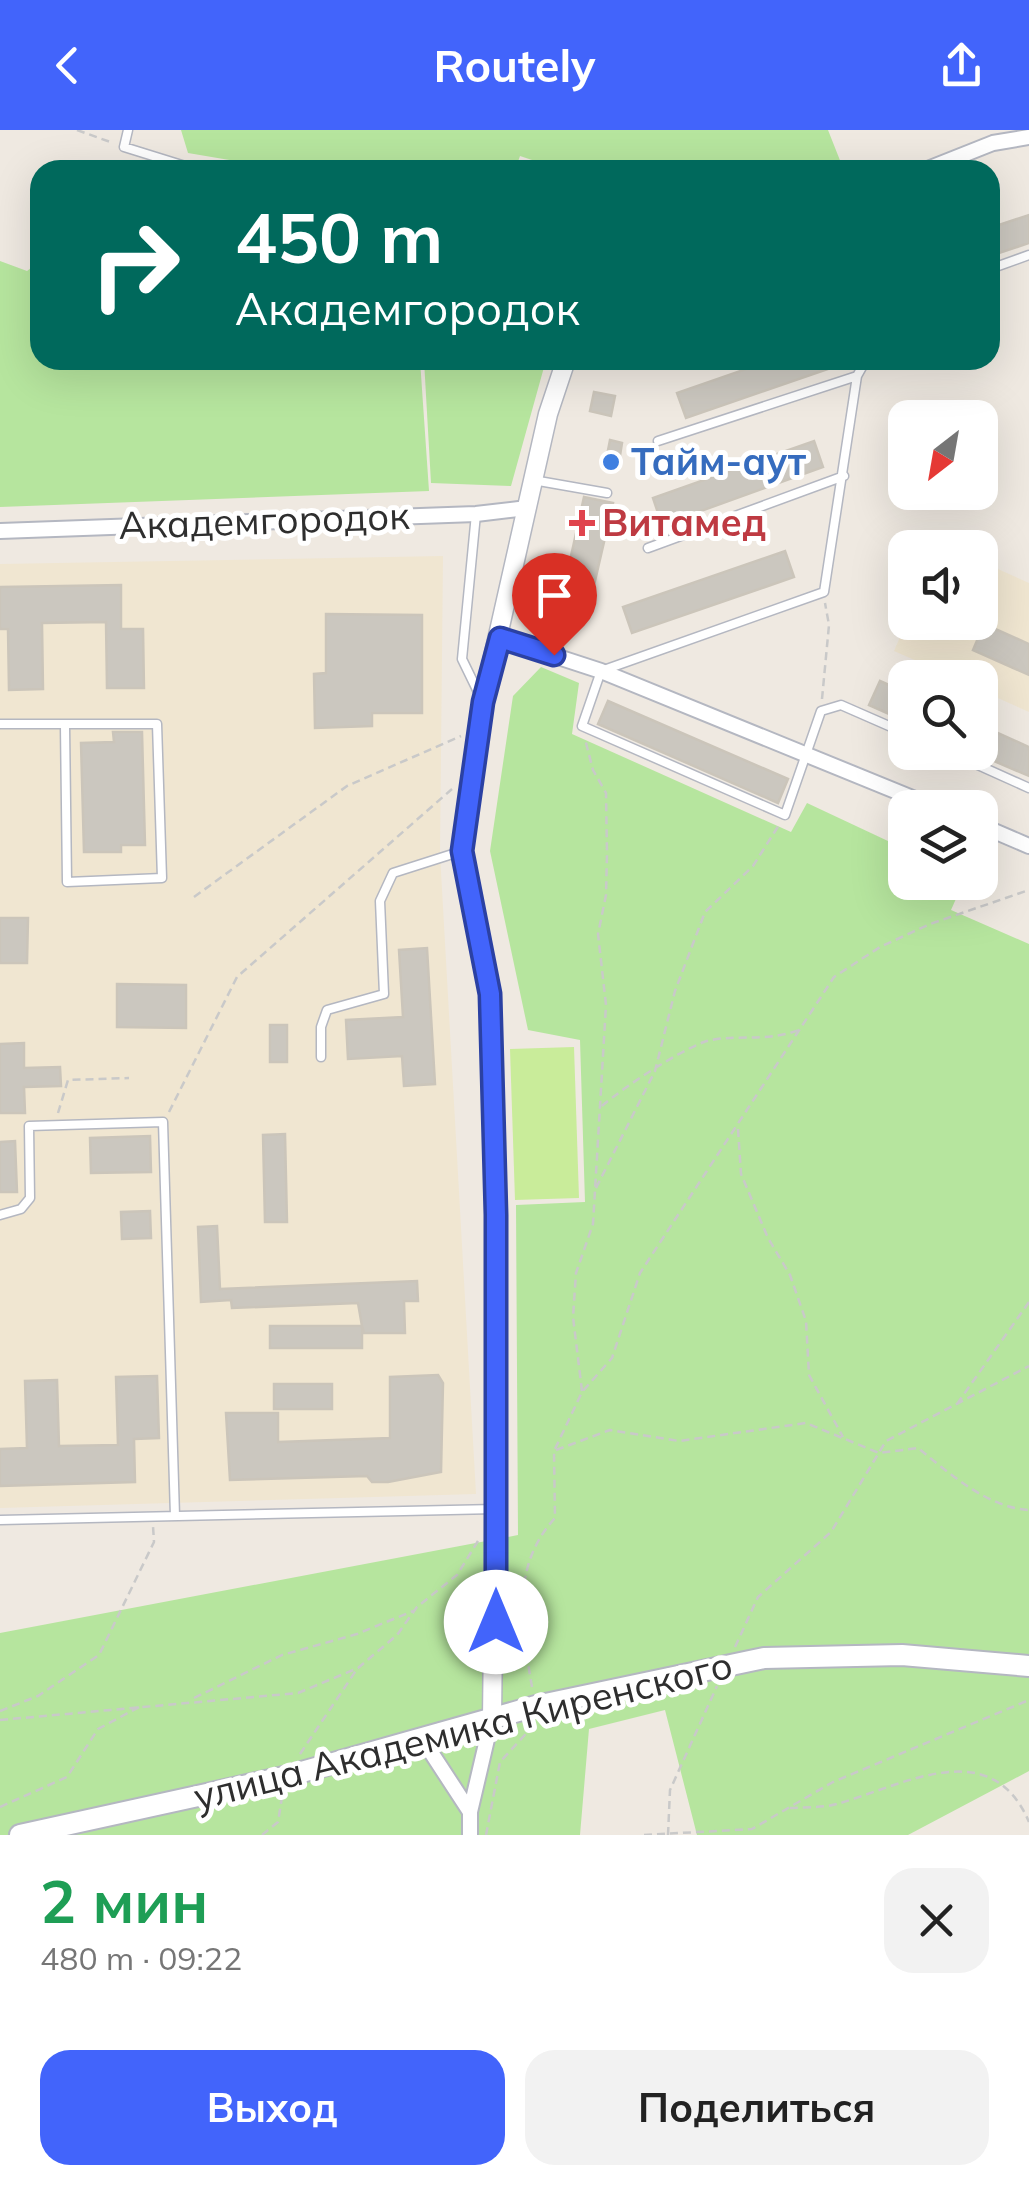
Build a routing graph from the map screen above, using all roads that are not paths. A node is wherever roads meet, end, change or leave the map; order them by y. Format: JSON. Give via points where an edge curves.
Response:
{"nodes":[{"id":1,"x":128,"y":130,"type":"edge"},
{"id":2,"x":1029,"y":137,"type":"edge"},
{"id":3,"x":166,"y":160,"type":"edge"},
{"id":4,"x":950,"y":160,"type":"edge"},
{"id":5,"x":1029,"y":255,"type":"edge"},
{"id":6,"x":1000,"y":265,"type":"edge"},
{"id":7,"x":563,"y":370,"type":"edge"},
{"id":8,"x":860,"y":370,"type":"edge"},
{"id":9,"x":857,"y":376,"type":"junction"},
{"id":10,"x":658,"y":441,"type":"dead end"},
{"id":11,"x":844,"y":476,"type":"junction"},
{"id":12,"x":533,"y":480,"type":"junction"},
{"id":13,"x":606,"y":492,"type":"dead end"},
{"id":14,"x":527,"y":508,"type":"junction"},
{"id":15,"x":476,"y":514,"type":"junction"},
{"id":16,"x":0,"y":531,"type":"edge"},
{"id":17,"x":648,"y":548,"type":"dead end"},
{"id":18,"x":500,"y":638,"type":"junction"},
{"id":19,"x":601,"y":671,"type":"junction"},
{"id":20,"x":483,"y":702,"type":"junction"},
{"id":21,"x":0,"y":724,"type":"edge"},
{"id":22,"x":888,"y":725,"type":"edge"},
{"id":23,"x":65,"y":726,"type":"junction"},
{"id":24,"x":809,"y":755,"type":"junction"},
{"id":25,"x":989,"y":770,"type":"edge"},
{"id":26,"x":1029,"y":788,"type":"edge"},
{"id":27,"x":894,"y":790,"type":"edge"},
{"id":28,"x":998,"y":833,"type":"edge"},
{"id":29,"x":1029,"y":846,"type":"edge"},
{"id":30,"x":462,"y":851,"type":"junction"},
{"id":31,"x":321,"y":1057,"type":"dead end"},
{"id":32,"x":0,"y":1214,"type":"edge"},
{"id":33,"x":496,"y":1510,"type":"junction"},
{"id":34,"x":175,"y":1516,"type":"junction"},
{"id":35,"x":0,"y":1520,"type":"edge"},
{"id":36,"x":1029,"y":1666,"type":"edge"},
{"id":37,"x":492,"y":1718,"type":"junction"},
{"id":38,"x":423,"y":1740,"type":"junction"},
{"id":39,"x":470,"y":1812,"type":"junction"},
{"id":40,"x":26,"y":1834,"type":"edge"},
{"id":41,"x":470,"y":1835,"type":"edge"}],
"edges":[{"from":1,"to":3,"type":"lane","via":[[124,147]]},
{"from":2,"to":4,"type":"street"},
{"from":5,"to":6,"type":"lane"},
{"from":7,"to":12,"type":"street"},
{"from":8,"to":9,"type":"lane"},
{"from":9,"to":10,"type":"lane"},
{"from":9,"to":11,"type":"lane"},
{"from":11,"to":17,"type":"lane"},
{"from":11,"to":19,"type":"lane","via":[[824,592]]},
{"from":12,"to":13,"type":"lane"},
{"from":12,"to":14,"type":"street"},
{"from":14,"to":15,"type":"street","name":"Академгородок"},
{"from":14,"to":18,"type":"street"},
{"from":15,"to":16,"type":"street","name":"Академгородок"},
{"from":15,"to":20,"type":"lane","via":[[462,659]]},
{"from":18,"to":19,"type":"street"},
{"from":18,"to":20,"type":"street"},
{"from":19,"to":24,"type":"street"},
{"from":19,"to":24,"type":"lane","via":[[582,726],[785,816]]},
{"from":20,"to":30,"type":"street"},
{"from":21,"to":23,"type":"lane"},
{"from":22,"to":24,"type":"lane","via":[[841,704],[822,711]]},
{"from":23,"to":23,"type":"lane","via":[[157,724],[162,878],[67,882]]},
{"from":24,"to":27,"type":"street"},
{"from":25,"to":26,"type":"lane"},
{"from":28,"to":29,"type":"street"},
{"from":30,"to":31,"type":"lane","via":[[393,872],[380,901],[384,994],[327,1010]]},
{"from":30,"to":33,"type":"street","via":[[490,994]]},
{"from":32,"to":34,"type":"lane","via":[[21,1209],[30,1198],[29,1126],[163,1122]]},
{"from":33,"to":34,"type":"lane"},
{"from":33,"to":37,"type":"street"},
{"from":34,"to":35,"type":"lane"},
{"from":36,"to":37,"type":"main road","name":"улица Академика Киренского","via":[[813,1654],[726,1665]]},
{"from":37,"to":38,"type":"main road","name":"улица Академика Киренского"},
{"from":37,"to":39,"type":"street"},
{"from":38,"to":39,"type":"street"},
{"from":38,"to":40,"type":"main road","name":"улица Академика Киренского"},
{"from":39,"to":41,"type":"street"}]}
